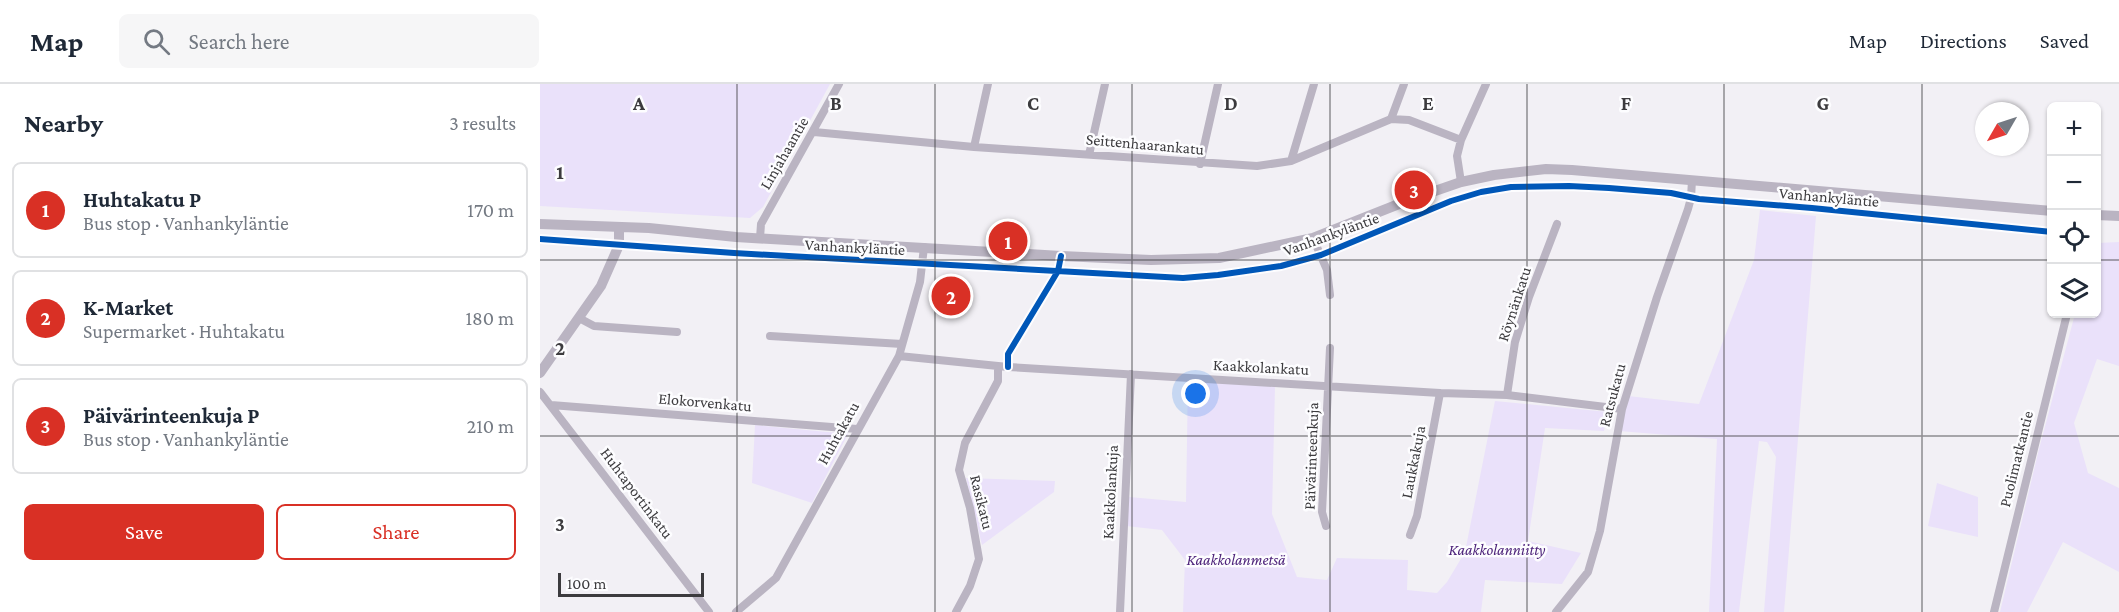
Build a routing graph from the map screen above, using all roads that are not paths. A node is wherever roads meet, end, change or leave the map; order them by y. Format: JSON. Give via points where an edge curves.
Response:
{"nodes":[{"id":1,"x":839,"y":84,"type":"edge"},
{"id":2,"x":988,"y":84,"type":"edge"},
{"id":3,"x":1105,"y":84,"type":"edge"},
{"id":4,"x":1218,"y":84,"type":"edge"},
{"id":5,"x":1314,"y":84,"type":"edge"},
{"id":6,"x":1404,"y":84,"type":"edge"},
{"id":7,"x":1486,"y":84,"type":"edge"},
{"id":8,"x":1390,"y":119,"type":"junction"},
{"id":9,"x":814,"y":132,"type":"junction"},
{"id":10,"x":1461,"y":140,"type":"junction"},
{"id":11,"x":974,"y":147,"type":"junction"},
{"id":12,"x":1089,"y":154,"type":"junction"},
{"id":13,"x":1291,"y":161,"type":"junction"},
{"id":14,"x":1200,"y":164,"type":"junction"},
{"id":15,"x":1692,"y":180,"type":"junction"},
{"id":16,"x":1461,"y":183,"type":"junction"},
{"id":17,"x":2047,"y":211,"type":"edge"},
{"id":18,"x":2101,"y":215,"type":"edge"},
{"id":19,"x":2119,"y":216,"type":"edge"},
{"id":20,"x":540,"y":224,"type":"edge"},
{"id":21,"x":1557,"y":224,"type":"dead end"},
{"id":22,"x":619,"y":227,"type":"junction"},
{"id":23,"x":760,"y":238,"type":"junction"},
{"id":24,"x":1313,"y":238,"type":"junction"},
{"id":25,"x":924,"y":247,"type":"junction"},
{"id":26,"x":1330,"y":295,"type":"dead end"},
{"id":27,"x":579,"y":318,"type":"junction"},
{"id":28,"x":2066,"y":318,"type":"edge"},
{"id":29,"x":677,"y":332,"type":"dead end"},
{"id":30,"x":770,"y":336,"type":"dead end"},
{"id":31,"x":902,"y":344,"type":"junction"},
{"id":32,"x":1330,"y":348,"type":"dead end"},
{"id":33,"x":899,"y":356,"type":"junction"},
{"id":34,"x":998,"y":366,"type":"junction"},
{"id":35,"x":540,"y":373,"type":"edge"},
{"id":36,"x":1131,"y":374,"type":"junction"},
{"id":37,"x":1329,"y":386,"type":"junction"},
{"id":38,"x":540,"y":392,"type":"edge"},
{"id":39,"x":1440,"y":393,"type":"junction"},
{"id":40,"x":1507,"y":395,"type":"junction"},
{"id":41,"x":551,"y":405,"type":"junction"},
{"id":42,"x":1622,"y":409,"type":"junction"},
{"id":43,"x":857,"y":429,"type":"junction"},
{"id":44,"x":1326,"y":526,"type":"dead end"},
{"id":45,"x":1410,"y":535,"type":"dead end"},
{"id":46,"x":709,"y":612,"type":"edge"},
{"id":47,"x":736,"y":612,"type":"edge"},
{"id":48,"x":956,"y":612,"type":"edge"},
{"id":49,"x":1120,"y":612,"type":"edge"},
{"id":50,"x":1556,"y":612,"type":"edge"},
{"id":51,"x":1994,"y":612,"type":"edge"}],
"edges":[{"from":1,"to":9,"type":"street","name":"Linjahaantie"},
{"from":2,"to":11,"type":"street"},
{"from":3,"to":12,"type":"street"},
{"from":4,"to":14,"type":"street"},
{"from":5,"to":13,"type":"street"},
{"from":6,"to":8,"type":"street"},
{"from":7,"to":10,"type":"street"},
{"from":8,"to":10,"type":"street","via":[[1409,120]]},
{"from":8,"to":13,"type":"street","name":"Seittenhaarankatu"},
{"from":9,"to":11,"type":"street","name":"Seittenhaarankatu"},
{"from":9,"to":23,"type":"street","name":"Linjahaantie","via":[[760,224]]},
{"from":10,"to":16,"type":"street","via":[[1457,156]]},
{"from":11,"to":12,"type":"street","name":"Seittenhaarankatu"},
{"from":12,"to":14,"type":"street","name":"Seittenhaarankatu"},
{"from":13,"to":14,"type":"street","name":"Seittenhaarankatu","via":[[1257,166]]},
{"from":15,"to":16,"type":"street","name":"Vanhankyläntie","via":[[1546,170]]},
{"from":15,"to":17,"type":"street","name":"Vanhankyläntie"},
{"from":15,"to":42,"type":"street","name":"Ratsukatu","via":[[1688,210]]},
{"from":16,"to":24,"type":"street","name":"Vanhankyläntie"},
{"from":18,"to":19,"type":"street"},
{"from":20,"to":22,"type":"street","name":"Vanhankyläntie"},
{"from":21,"to":40,"type":"street","name":"Röynänkatu","via":[[1515,342]]},
{"from":22,"to":23,"type":"street","name":"Vanhankyläntie"},
{"from":22,"to":27,"type":"street","via":[[614,260]]},
{"from":23,"to":25,"type":"street","name":"Vanhankyläntie"},
{"from":24,"to":25,"type":"street","name":"Vanhankyläntie","via":[[1219,258],[1182,260]]},
{"from":24,"to":26,"type":"street","via":[[1327,270]]},
{"from":25,"to":31,"type":"street","name":"Huhtakatu","via":[[920,282]]},
{"from":27,"to":29,"type":"street","via":[[594,326]]},
{"from":27,"to":35,"type":"street"},
{"from":28,"to":51,"type":"street","name":"Puolimatkantie"},
{"from":30,"to":31,"type":"street"},
{"from":31,"to":33,"type":"street","name":"Huhtakatu"},
{"from":32,"to":37,"type":"street","name":"Päivärinteenkuja"},
{"from":33,"to":34,"type":"street","name":"Kaakkolankatu"},
{"from":33,"to":43,"type":"street","name":"Huhtakatu"},
{"from":34,"to":36,"type":"street","name":"Kaakkolankatu"},
{"from":34,"to":48,"type":"street","name":"Rasikatu","via":[[998,381],[965,443],[959,470],[979,559]]},
{"from":36,"to":37,"type":"street","name":"Kaakkolankatu"},
{"from":36,"to":49,"type":"street","name":"Kaakkolankuja"},
{"from":37,"to":39,"type":"street","name":"Kaakkolankatu"},
{"from":37,"to":44,"type":"street","name":"Päivärinteenkuja","via":[[1322,512]]},
{"from":38,"to":41,"type":"street","name":"Huhtaportinkatu"},
{"from":39,"to":40,"type":"street","name":"Kaakkolankatu"},
{"from":39,"to":45,"type":"street","name":"Laukkakuja","via":[[1418,516]]},
{"from":40,"to":42,"type":"street","name":"Kaakkolankatu"},
{"from":41,"to":43,"type":"street","name":"Elokorvenkatu"},
{"from":41,"to":46,"type":"street","name":"Huhtaportinkatu"},
{"from":42,"to":50,"type":"street","name":"Ratsukatu","via":[[1600,531],[1588,572]]},
{"from":43,"to":47,"type":"street","name":"Huhtakatu","via":[[776,578]]}]}
